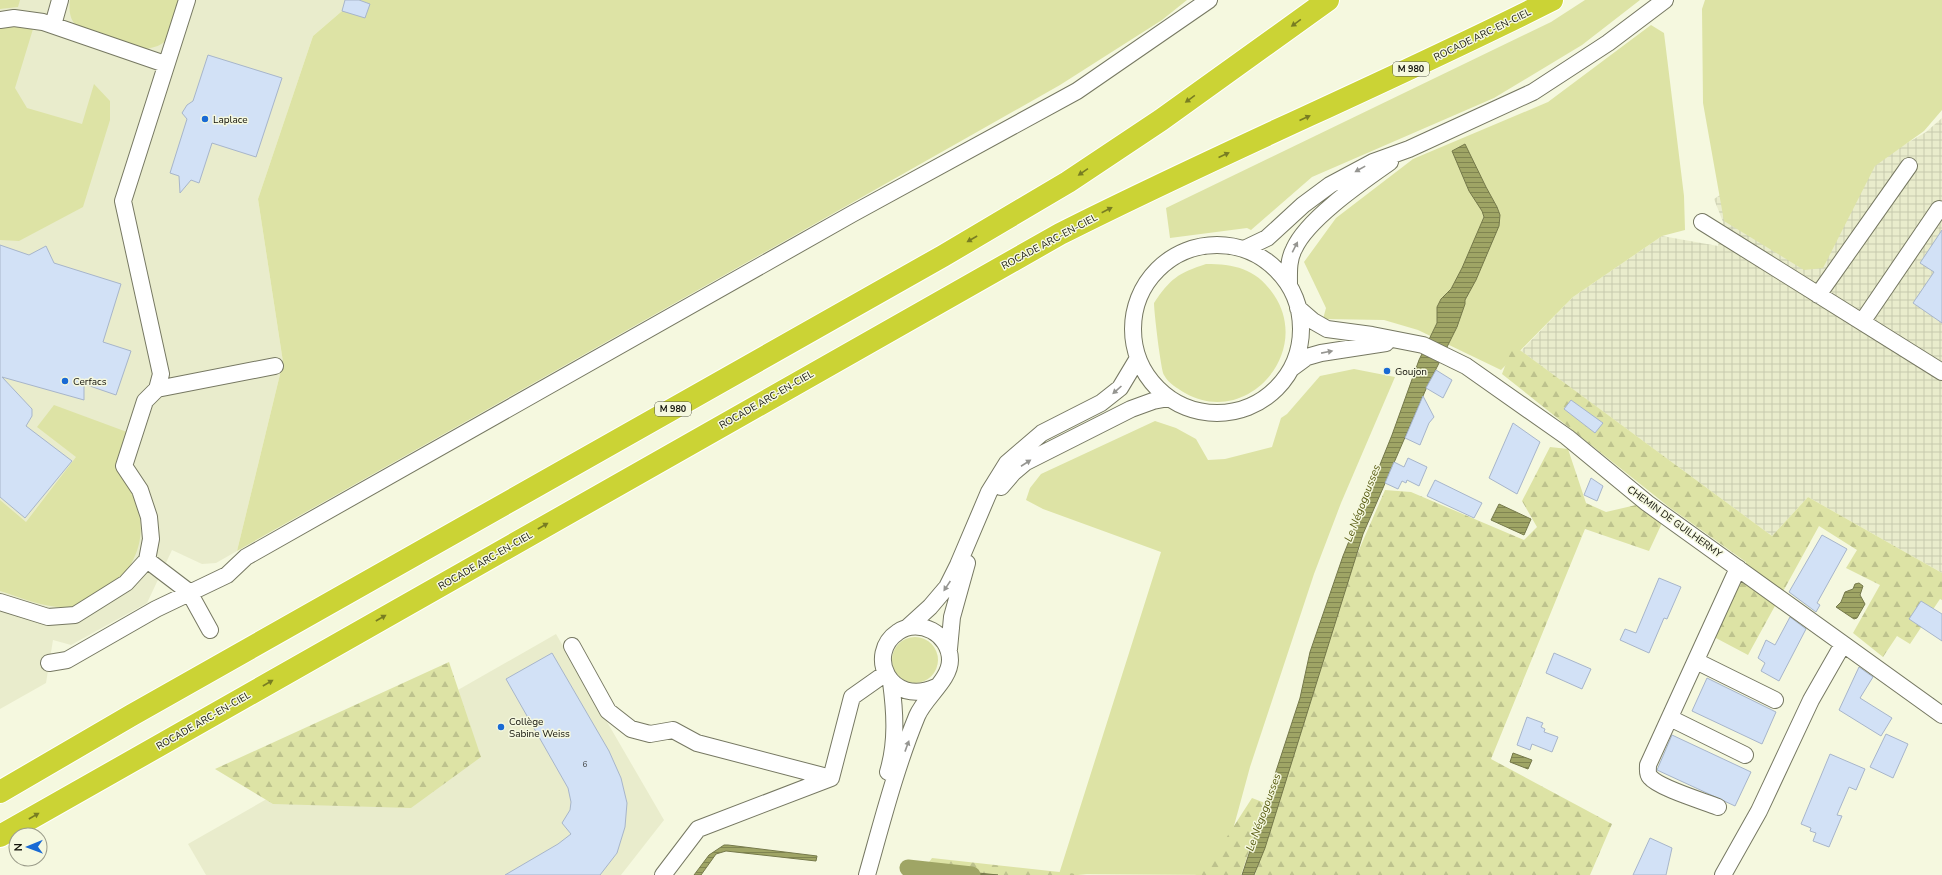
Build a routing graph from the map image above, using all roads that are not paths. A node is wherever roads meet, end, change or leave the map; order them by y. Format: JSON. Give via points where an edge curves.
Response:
{"nodes":[{"id":1,"x":60,"y":0,"type":"edge"},
{"id":2,"x":187,"y":0,"type":"edge"},
{"id":3,"x":1209,"y":0,"type":"edge"},
{"id":4,"x":1328,"y":0,"type":"edge"},
{"id":5,"x":1552,"y":0,"type":"edge"},
{"id":6,"x":1665,"y":0,"type":"edge"},
{"id":7,"x":0,"y":20,"type":"edge"},
{"id":8,"x":53,"y":25,"type":"junction"},
{"id":9,"x":165,"y":64,"type":"junction"},
{"id":10,"x":1409,"y":148,"type":"junction"},
{"id":11,"x":1909,"y":166,"type":"dead end"},
{"id":12,"x":1939,"y":209,"type":"dead end"},
{"id":13,"x":1702,"y":222,"type":"dead end"},
{"id":14,"x":1244,"y":250,"type":"junction"},
{"id":15,"x":1288,"y":285,"type":"junction"},
{"id":16,"x":1818,"y":295,"type":"junction"},
{"id":17,"x":1298,"y":308,"type":"junction"},
{"id":18,"x":1862,"y":322,"type":"junction"},
{"id":19,"x":1402,"y":341,"type":"junction"},
{"id":20,"x":1138,"y":358,"type":"junction"},
{"id":21,"x":275,"y":366,"type":"dead end"},
{"id":22,"x":1292,"y":368,"type":"junction"},
{"id":23,"x":1942,"y":372,"type":"edge"},
{"id":24,"x":157,"y":390,"type":"junction"},
{"id":25,"x":1169,"y":398,"type":"junction"},
{"id":26,"x":147,"y":560,"type":"junction"},
{"id":27,"x":1738,"y":568,"type":"junction"},
{"id":28,"x":189,"y":592,"type":"junction"},
{"id":29,"x":0,"y":602,"type":"edge"},
{"id":30,"x":908,"y":627,"type":"junction"},
{"id":31,"x":210,"y":630,"type":"dead end"},
{"id":32,"x":1843,"y":644,"type":"junction"},
{"id":33,"x":572,"y":646,"type":"dead end"},
{"id":34,"x":949,"y":649,"type":"junction"},
{"id":35,"x":1696,"y":661,"type":"junction"},
{"id":36,"x":49,"y":663,"type":"dead end"},
{"id":37,"x":889,"y":678,"type":"junction"},
{"id":38,"x":936,"y":687,"type":"junction"},
{"id":39,"x":1776,"y":700,"type":"dead end"},
{"id":40,"x":1942,"y":714,"type":"edge"},
{"id":41,"x":1670,"y":718,"type":"junction"},
{"id":42,"x":1746,"y":755,"type":"dead end"},
{"id":43,"x":831,"y":778,"type":"junction"},
{"id":44,"x":0,"y":792,"type":"edge"},
{"id":45,"x":1718,"y":807,"type":"dead end"},
{"id":46,"x":0,"y":836,"type":"edge"},
{"id":47,"x":864,"y":869,"type":"edge"},
{"id":48,"x":663,"y":875,"type":"edge"},
{"id":49,"x":1723,"y":875,"type":"edge"}],
"edges":[{"from":1,"to":8,"type":"street"},
{"from":2,"to":9,"type":"street"},
{"from":3,"to":28,"type":"street","via":[[1077,91],[407,464],[246,557],[227,575]]},
{"from":4,"to":44,"type":"highway","number":"M 980","one_way":true,"via":[[1161,120],[1068,182],[943,256],[145,707]]},
{"from":46,"to":5,"type":"highway","name":"ROCADE ARC-EN-CIEL","number":"M 980","one_way":true,"via":[[1060,234],[1151,188],[1388,80]]},
{"from":6,"to":10,"type":"street","via":[[1608,43],[1533,92]]},
{"from":7,"to":8,"type":"street","via":[[14,18]]},
{"from":8,"to":9,"type":"street"},
{"from":9,"to":24,"type":"street","via":[[123,201],[161,374]]},
{"from":10,"to":14,"type":"street","one_way":true,"via":[[1373,162],[1330,186],[1303,205],[1267,238]]},
{"from":15,"to":10,"type":"street","one_way":true,"via":[[1293,249],[1301,237],[1331,207]]},
{"from":11,"to":16,"type":"street"},
{"from":12,"to":18,"type":"street"},
{"from":13,"to":16,"type":"street"},
{"from":14,"to":15,"type":"street","via":[[1262,258],[1277,270]]},
{"from":14,"to":20,"type":"street","via":[[1222,245],[1199,247],[1177,255],[1159,268],[1145,286],[1136,308],[1133,333]]},
{"from":15,"to":17,"type":"street"},
{"from":16,"to":18,"type":"street"},
{"from":17,"to":19,"type":"street","name":"CHEMIN DE GUILHERMY","via":[[1327,330]]},
{"from":17,"to":22,"type":"street","via":[[1300,342]]},
{"from":18,"to":23,"type":"street"},
{"from":22,"to":19,"type":"street","name":"CHEMIN DE GUILHERMY","one_way":true,"via":[[1307,357],[1321,353]]},
{"from":19,"to":27,"type":"street","name":"CHEMIN DE GUILHERMY","via":[[1423,345],[1466,366],[1567,437],[1647,503]]},
{"from":20,"to":25,"type":"street","via":[[1147,376]]},
{"from":20,"to":30,"type":"street","one_way":true,"via":[[1120,388],[1101,403],[1042,433],[1007,463],[988,492],[947,587]]},
{"from":21,"to":24,"type":"street"},
{"from":22,"to":25,"type":"street","via":[[1280,385],[1265,398],[1247,408],[1207,413],[1187,408]]},
{"from":24,"to":26,"type":"street","via":[[145,400],[124,466],[140,490],[149,517],[151,539]]},
{"from":34,"to":25,"type":"street","one_way":true,"via":[[952,617],[966,566],[992,505],[1012,473],[1026,462],[1131,409]]},
{"from":26,"to":28,"type":"street"},
{"from":26,"to":29,"type":"street","via":[[126,583],[75,615],[48,617]]},
{"from":27,"to":32,"type":"street","name":"CHEMIN DE GUILHERMY"},
{"from":27,"to":35,"type":"street"},
{"from":28,"to":31,"type":"street"},
{"from":28,"to":36,"type":"street","via":[[67,660]]},
{"from":30,"to":34,"type":"street","via":[[921,626],[933,630]]},
{"from":30,"to":37,"type":"street","via":[[889,640],[884,650],[883,662]]},
{"from":32,"to":40,"type":"street","name":"CHEMIN DE GUILHERMY"},
{"from":32,"to":49,"type":"street","via":[[1811,700],[1759,811]]},
{"from":33,"to":43,"type":"street","via":[[608,711],[631,729],[650,734],[673,730],[697,743]]},
{"from":34,"to":38,"type":"street","via":[[948,670]]},
{"from":35,"to":39,"type":"street"},
{"from":35,"to":41,"type":"street"},
{"from":37,"to":38,"type":"street","via":[[901,690],[913,693],[925,692]]},
{"from":37,"to":43,"type":"street","via":[[852,697]]},
{"from":37,"to":47,"type":"street","via":[[895,714],[892,759]]},
{"from":47,"to":38,"type":"street","one_way":true,"via":[[917,716]]},
{"from":41,"to":42,"type":"street"},
{"from":41,"to":45,"type":"street","via":[[1647,772],[1659,783]]},
{"from":43,"to":48,"type":"street","via":[[698,829]]}]}
